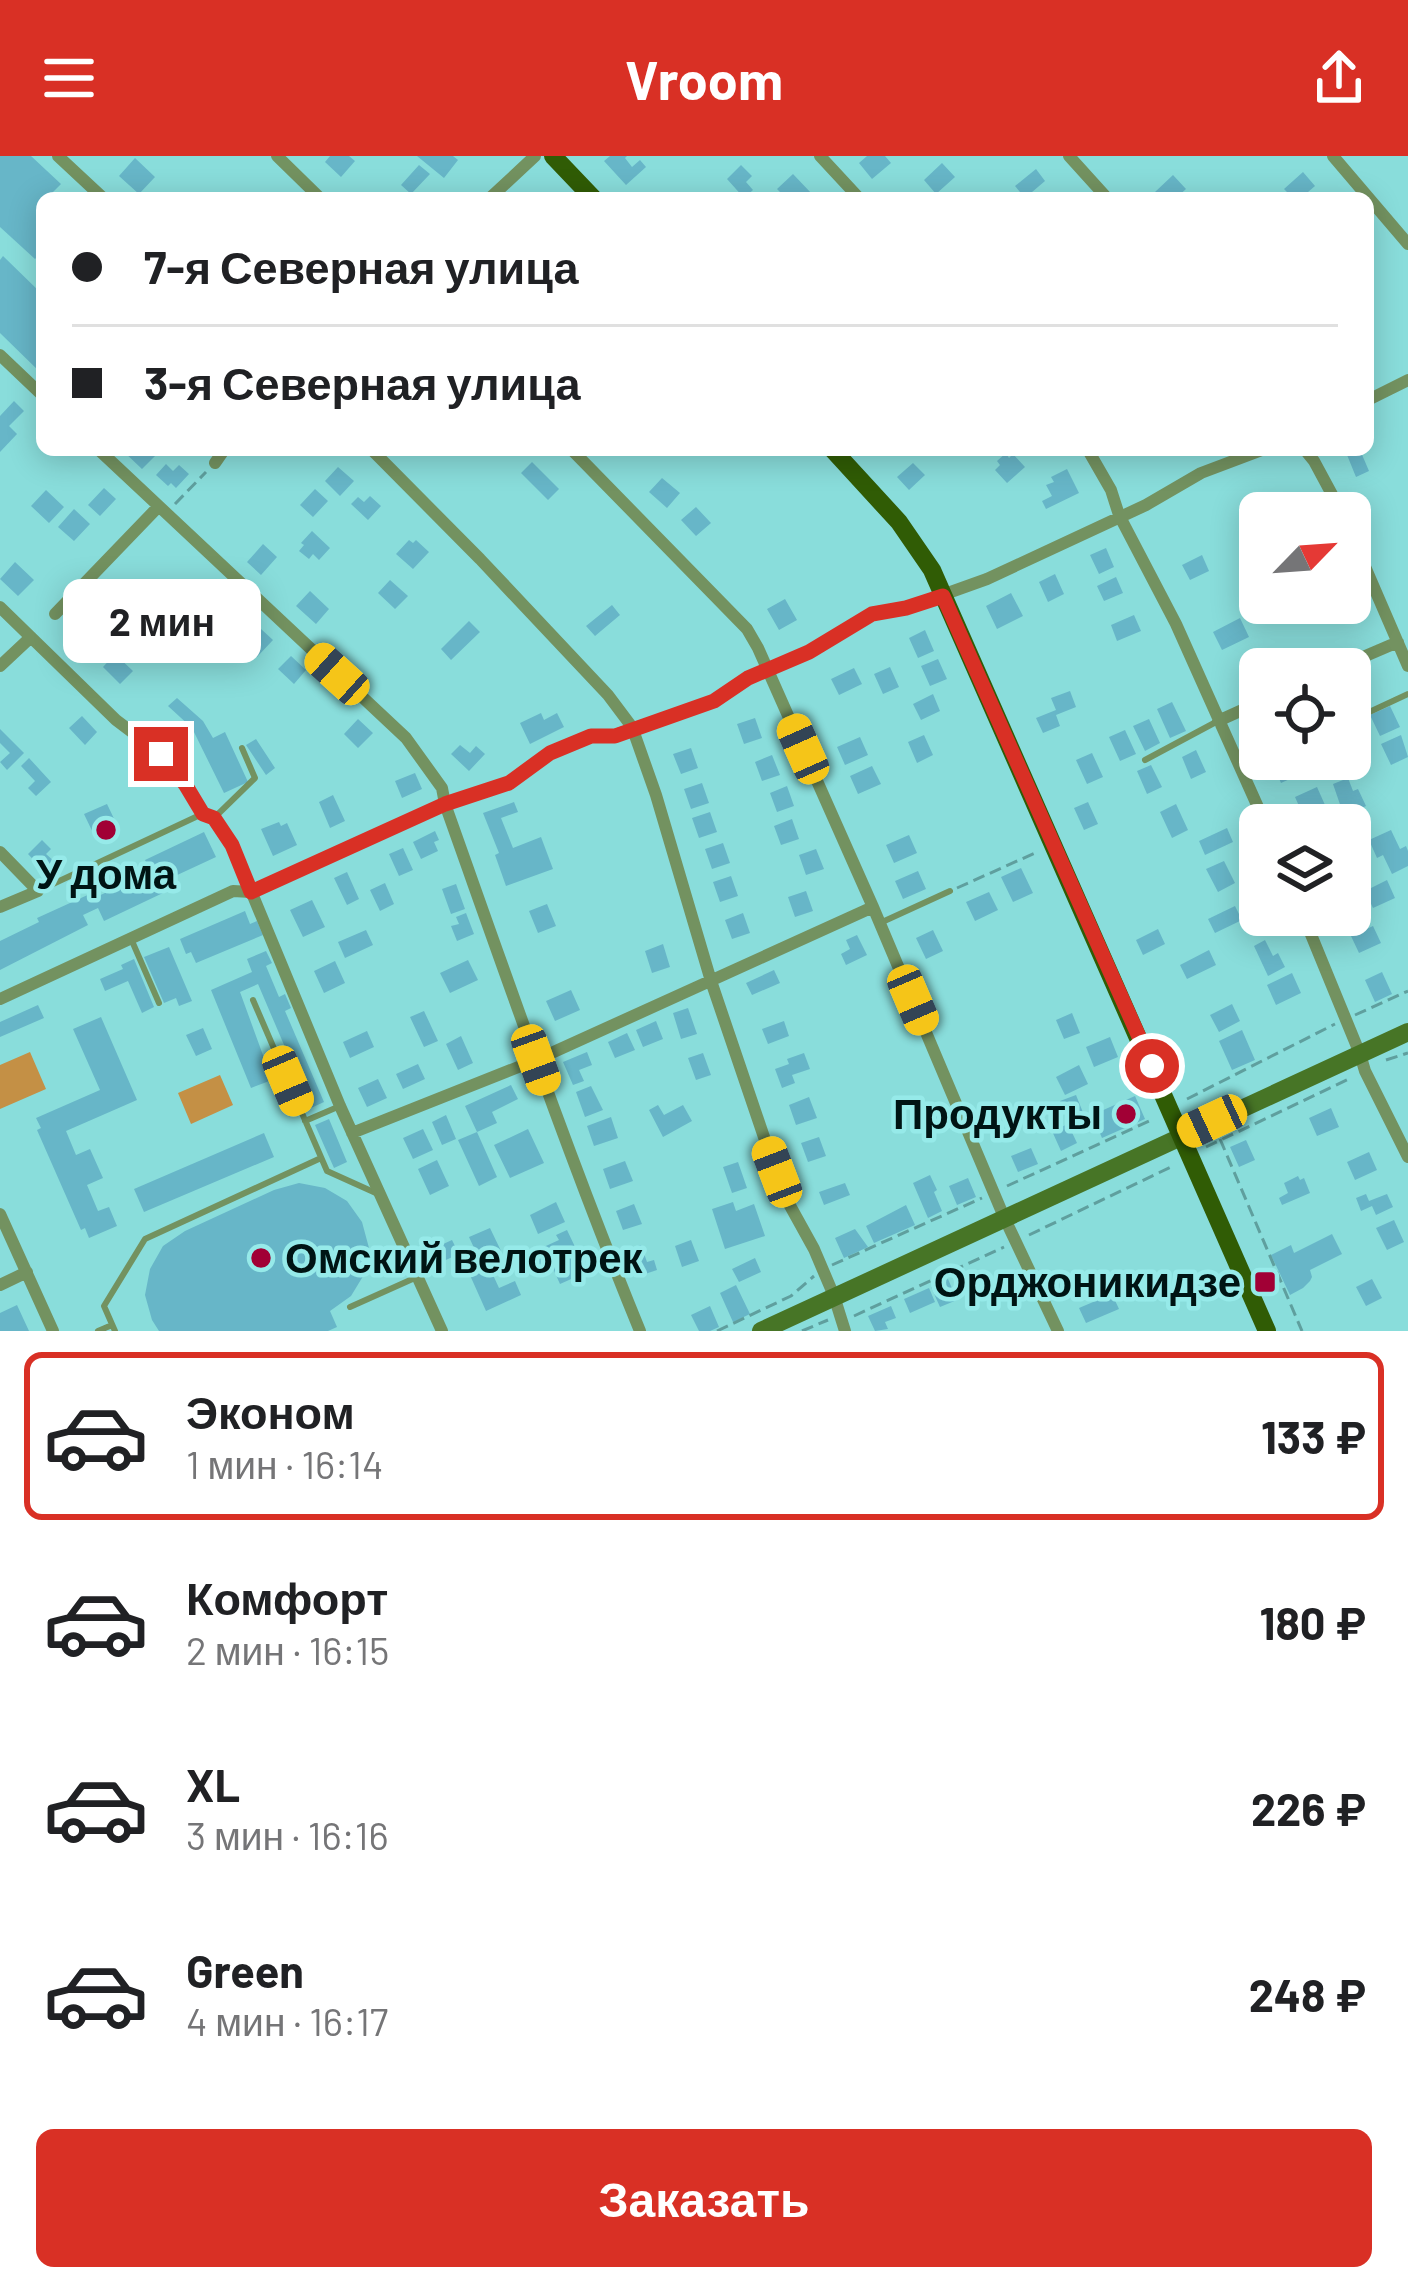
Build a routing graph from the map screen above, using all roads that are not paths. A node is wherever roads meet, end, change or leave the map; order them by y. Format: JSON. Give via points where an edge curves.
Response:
{"nodes":[{"id":1,"x":58,"y":156,"type":"edge"},
{"id":2,"x":278,"y":156,"type":"edge"},
{"id":3,"x":535,"y":156,"type":"edge"},
{"id":4,"x":553,"y":156,"type":"edge"},
{"id":5,"x":820,"y":156,"type":"edge"},
{"id":6,"x":1069,"y":156,"type":"edge"},
{"id":7,"x":1333,"y":156,"type":"edge"},
{"id":8,"x":97,"y":192,"type":"edge"},
{"id":9,"x":314,"y":192,"type":"edge"},
{"id":10,"x":496,"y":192,"type":"edge"},
{"id":11,"x":587,"y":192,"type":"edge"},
{"id":12,"x":853,"y":192,"type":"edge"},
{"id":13,"x":1102,"y":192,"type":"edge"},
{"id":14,"x":1364,"y":192,"type":"edge"},
{"id":15,"x":1374,"y":204,"type":"edge"},
{"id":16,"x":1408,"y":244,"type":"edge"},
{"id":17,"x":0,"y":355,"type":"edge"},
{"id":18,"x":1408,"y":380,"type":"edge"},
{"id":19,"x":36,"y":389,"type":"edge"},
{"id":20,"x":1374,"y":397,"type":"edge"},
{"id":21,"x":105,"y":456,"type":"edge"},
{"id":22,"x":220,"y":456,"type":"edge"},
{"id":23,"x":378,"y":456,"type":"edge"},
{"id":24,"x":578,"y":456,"type":"edge"},
{"id":25,"x":838,"y":456,"type":"edge"},
{"id":26,"x":1091,"y":456,"type":"edge"},
{"id":27,"x":1246,"y":456,"type":"edge"},
{"id":28,"x":1310,"y":456,"type":"edge"},
{"id":29,"x":215,"y":463,"type":"road end"},
{"id":30,"x":1331,"y":492,"type":"edge"},
{"id":31,"x":162,"y":510,"type":"junction"},
{"id":32,"x":1119,"y":515,"type":"junction"},
{"id":33,"x":1371,"y":575,"type":"edge"},
{"id":34,"x":943,"y":596,"type":"junction"},
{"id":35,"x":2,"y":613,"type":"edge"},
{"id":36,"x":55,"y":614,"type":"dead end"},
{"id":37,"x":32,"y":638,"type":"junction"},
{"id":38,"x":1403,"y":640,"type":"edge"},
{"id":39,"x":1371,"y":654,"type":"edge"},
{"id":40,"x":0,"y":666,"type":"edge"},
{"id":41,"x":1408,"y":666,"type":"edge"},
{"id":42,"x":767,"y":670,"type":"junction"},
{"id":43,"x":1408,"y":694,"type":"edge"},
{"id":44,"x":1371,"y":711,"type":"edge"},
{"id":45,"x":1239,"y":712,"type":"edge"},
{"id":46,"x":1218,"y":721,"type":"junction"},
{"id":47,"x":632,"y":728,"type":"junction"},
{"id":48,"x":242,"y":748,"type":"dead end"},
{"id":49,"x":1145,"y":760,"type":"dead end"},
{"id":50,"x":1239,"y":761,"type":"edge"},
{"id":51,"x":445,"y":804,"type":"junction"},
{"id":52,"x":209,"y":816,"type":"junction"},
{"id":53,"x":0,"y":852,"type":"edge"},
{"id":54,"x":38,"y":891,"type":"junction"},
{"id":55,"x":950,"y":891,"type":"road end"},
{"id":56,"x":251,"y":892,"type":"junction"},
{"id":57,"x":873,"y":907,"type":"junction"},
{"id":58,"x":0,"y":908,"type":"edge"},
{"id":59,"x":880,"y":923,"type":"junction"},
{"id":60,"x":1312,"y":936,"type":"edge"},
{"id":61,"x":131,"y":938,"type":"junction"},
{"id":62,"x":711,"y":981,"type":"junction"},
{"id":63,"x":0,"y":999,"type":"edge"},
{"id":64,"x":253,"y":1000,"type":"dead end"},
{"id":65,"x":159,"y":1004,"type":"dead end"},
{"id":66,"x":1408,"y":1031,"type":"edge"},
{"id":67,"x":536,"y":1060,"type":"junction"},
{"id":68,"x":1363,"y":1063,"type":"junction"},
{"id":69,"x":340,"y":1106,"type":"junction"},
{"id":70,"x":305,"y":1121,"type":"junction"},
{"id":71,"x":352,"y":1133,"type":"junction"},
{"id":72,"x":1182,"y":1135,"type":"junction"},
{"id":73,"x":1408,"y":1157,"type":"edge"},
{"id":74,"x":321,"y":1158,"type":"junction"},
{"id":75,"x":380,"y":1195,"type":"junction"},
{"id":76,"x":0,"y":1214,"type":"edge"},
{"id":77,"x":1004,"y":1216,"type":"junction"},
{"id":78,"x":27,"y":1272,"type":"junction"},
{"id":79,"x":417,"y":1276,"type":"junction"},
{"id":80,"x":0,"y":1285,"type":"edge"},
{"id":81,"x":837,"y":1305,"type":"junction"},
{"id":82,"x":350,"y":1307,"type":"dead end"},
{"id":83,"x":114,"y":1328,"type":"edge"},
{"id":84,"x":53,"y":1331,"type":"edge"},
{"id":85,"x":98,"y":1331,"type":"edge"},
{"id":86,"x":442,"y":1331,"type":"edge"},
{"id":87,"x":640,"y":1331,"type":"edge"},
{"id":88,"x":761,"y":1331,"type":"edge"},
{"id":89,"x":845,"y":1331,"type":"edge"},
{"id":90,"x":1058,"y":1331,"type":"edge"},
{"id":91,"x":1267,"y":1331,"type":"edge"}],
"edges":[{"from":1,"to":8,"type":"street"},
{"from":2,"to":9,"type":"street"},
{"from":3,"to":10,"type":"street"},
{"from":4,"to":11,"type":"main road"},
{"from":5,"to":12,"type":"street"},
{"from":6,"to":13,"type":"street"},
{"from":7,"to":14,"type":"street"},
{"from":15,"to":16,"type":"street"},
{"from":17,"to":19,"type":"street"},
{"from":18,"to":20,"type":"street"},
{"from":21,"to":31,"type":"street"},
{"from":22,"to":29,"type":"street"},
{"from":23,"to":47,"type":"street"},
{"from":24,"to":42,"type":"street","via":[[747,629]]},
{"from":25,"to":34,"type":"main road","via":[[899,522]]},
{"from":26,"to":32,"type":"street"},
{"from":27,"to":32,"type":"street"},
{"from":28,"to":30,"type":"street"},
{"from":31,"to":36,"type":"street"},
{"from":31,"to":51,"type":"street","via":[[406,738]]},
{"from":32,"to":34,"type":"street"},
{"from":32,"to":46,"type":"street"},
{"from":33,"to":38,"type":"street"},
{"from":34,"to":42,"type":"street","via":[[872,614]]},
{"from":34,"to":72,"type":"main road"},
{"from":35,"to":37,"type":"street"},
{"from":37,"to":40,"type":"street"},
{"from":37,"to":52,"type":"street","via":[[161,754]]},
{"from":38,"to":39,"type":"street"},
{"from":38,"to":41,"type":"street"},
{"from":42,"to":47,"type":"street","via":[[714,701]]},
{"from":42,"to":57,"type":"street"},
{"from":43,"to":44,"type":"lane"},
{"from":45,"to":46,"type":"street"},
{"from":46,"to":49,"type":"lane"},
{"from":46,"to":50,"type":"street"},
{"from":47,"to":51,"type":"street","via":[[591,736],[509,783]]},
{"from":47,"to":62,"type":"street"},
{"from":48,"to":52,"type":"lane","via":[[255,778]]},
{"from":51,"to":56,"type":"street"},
{"from":51,"to":67,"type":"street"},
{"from":52,"to":54,"type":"lane"},
{"from":52,"to":56,"type":"street","via":[[232,845]]},
{"from":53,"to":54,"type":"street"},
{"from":54,"to":58,"type":"street"},
{"from":55,"to":59,"type":"lane"},
{"from":56,"to":61,"type":"street","via":[[233,891]]},
{"from":56,"to":69,"type":"street"},
{"from":57,"to":59,"type":"street"},
{"from":57,"to":62,"type":"street"},
{"from":59,"to":77,"type":"street"},
{"from":60,"to":68,"type":"street"},
{"from":61,"to":63,"type":"street"},
{"from":61,"to":65,"type":"lane"},
{"from":62,"to":67,"type":"street"},
{"from":62,"to":81,"type":"street","via":[[781,1182]]},
{"from":64,"to":70,"type":"lane"},
{"from":66,"to":68,"type":"street"},
{"from":67,"to":71,"type":"street"},
{"from":67,"to":87,"type":"street"},
{"from":68,"to":72,"type":"street"},
{"from":68,"to":73,"type":"street"},
{"from":69,"to":70,"type":"lane"},
{"from":69,"to":71,"type":"street"},
{"from":70,"to":74,"type":"lane"},
{"from":71,"to":75,"type":"street"},
{"from":72,"to":77,"type":"street"},
{"from":72,"to":91,"type":"main road"},
{"from":74,"to":75,"type":"lane","via":[[327,1171]]},
{"from":74,"to":83,"type":"lane","via":[[145,1239],[104,1306]]},
{"from":75,"to":79,"type":"street"},
{"from":76,"to":78,"type":"street"},
{"from":77,"to":81,"type":"street"},
{"from":77,"to":90,"type":"street"},
{"from":78,"to":80,"type":"street"},
{"from":78,"to":84,"type":"street"},
{"from":79,"to":82,"type":"lane"},
{"from":79,"to":86,"type":"street"},
{"from":81,"to":88,"type":"street"},
{"from":81,"to":89,"type":"street"},
{"from":83,"to":85,"type":"lane"}]}
